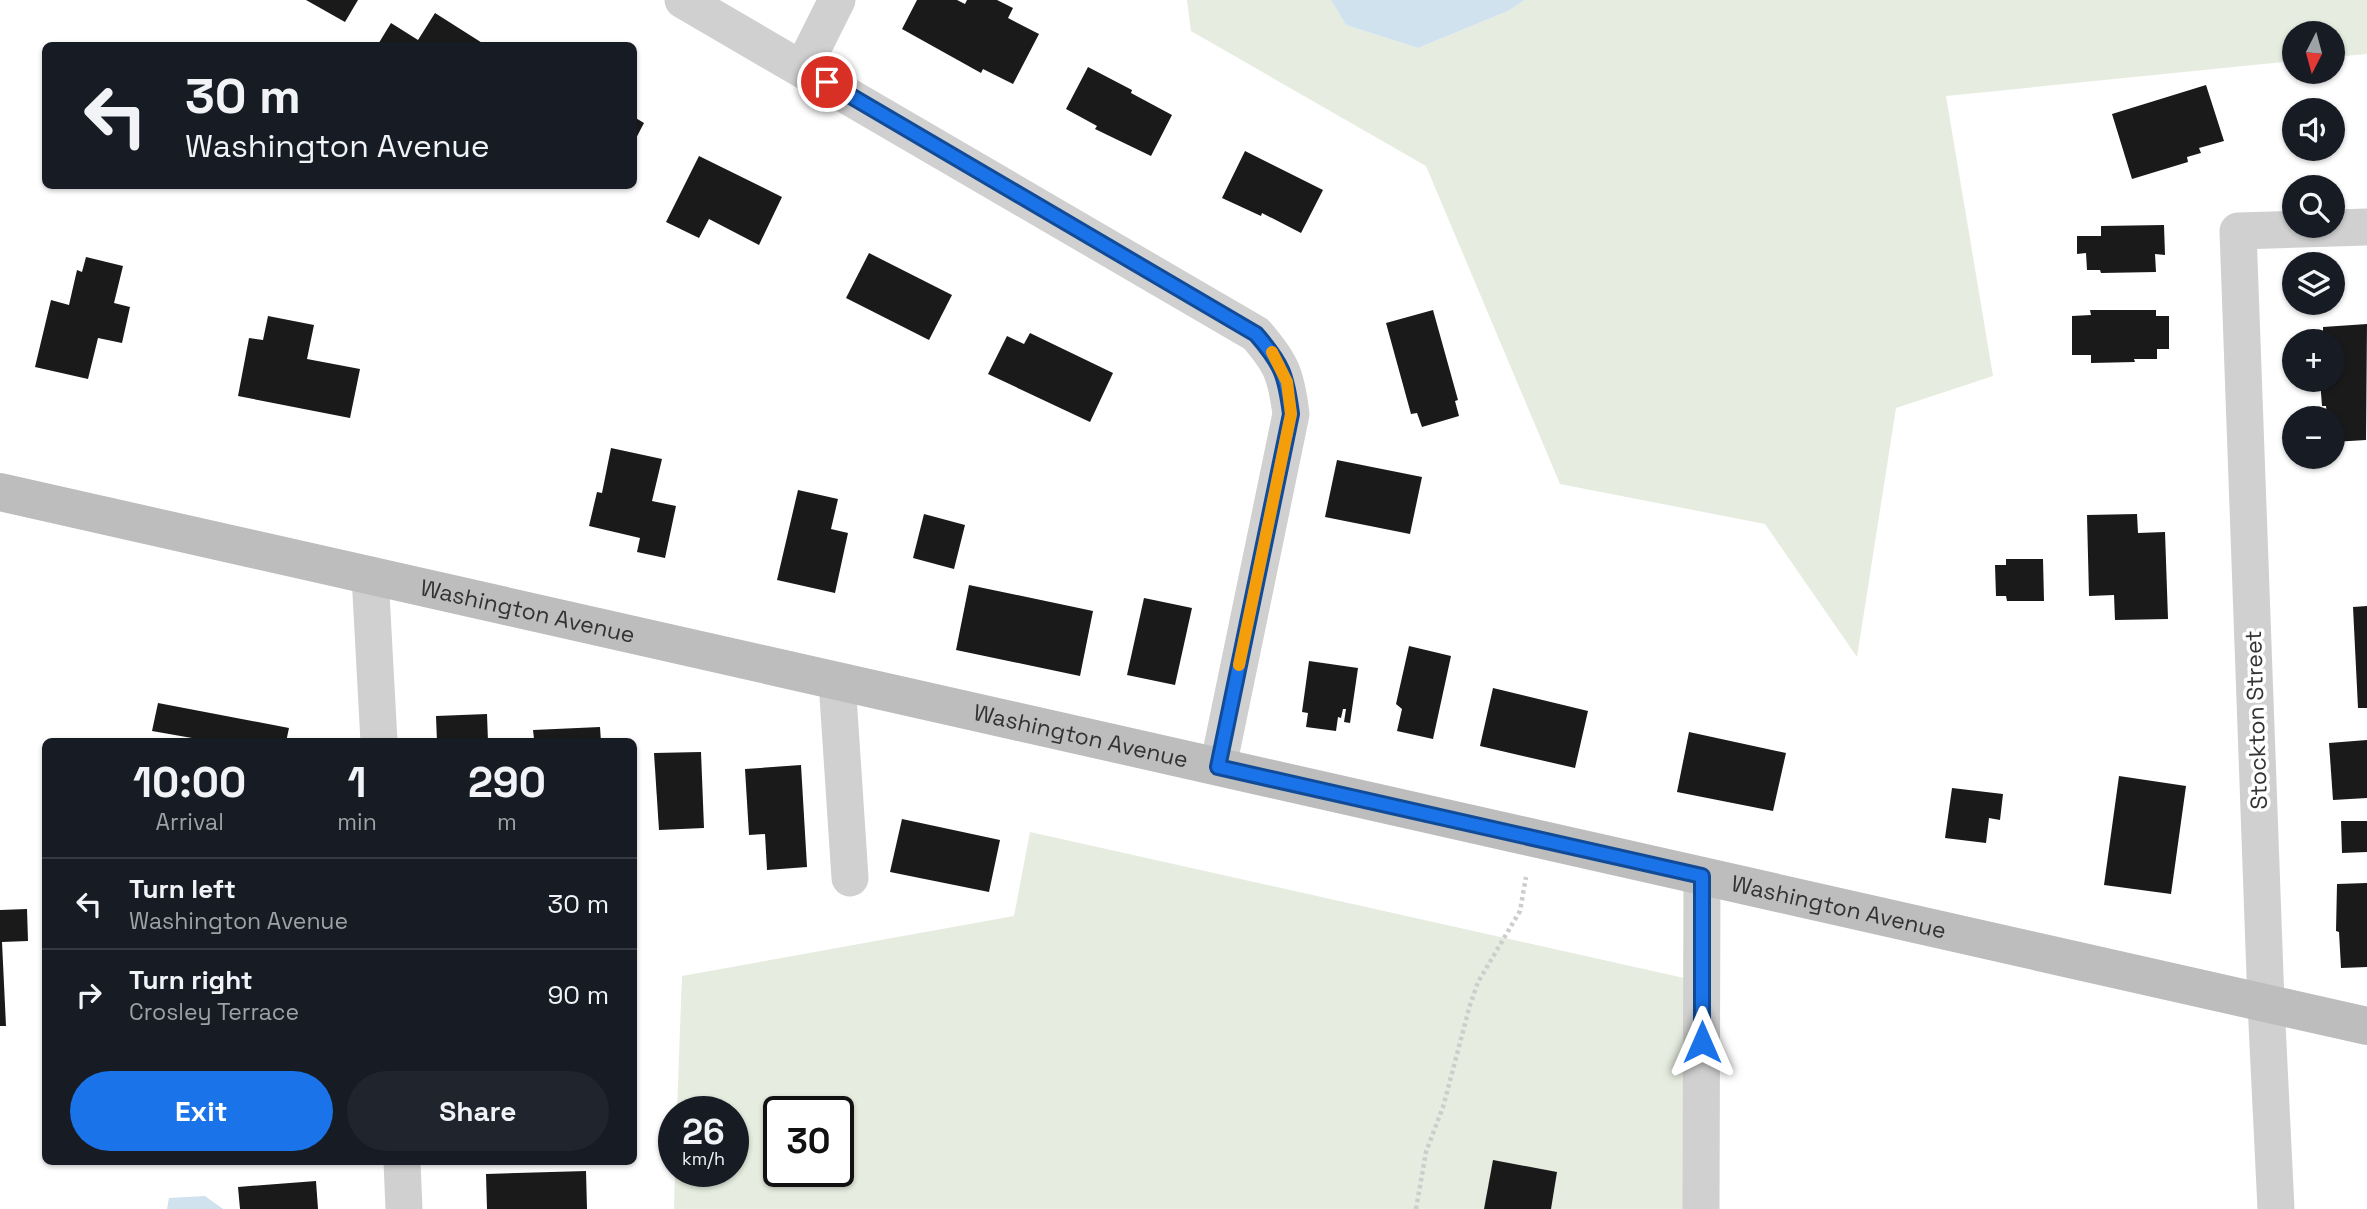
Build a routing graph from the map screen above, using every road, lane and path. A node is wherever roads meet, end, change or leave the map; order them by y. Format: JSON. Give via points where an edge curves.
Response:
{"nodes":[{"id":1,"x":683,"y":0,"type":"edge"},
{"id":2,"x":837,"y":0,"type":"edge"},
{"id":3,"x":803,"y":68,"type":"junction"},
{"id":4,"x":2367,"y":227,"type":"edge"},
{"id":5,"x":0,"y":492,"type":"edge"},
{"id":6,"x":370,"y":575,"type":"junction"},
{"id":7,"x":837,"y":681,"type":"junction"},
{"id":8,"x":379,"y":738,"type":"edge"},
{"id":9,"x":1218,"y":767,"type":"junction"},
{"id":10,"x":1533,"y":838,"type":"junction"},
{"id":11,"x":1702,"y":876,"type":"junction"},
{"id":12,"x":850,"y":878,"type":"dead end"},
{"id":13,"x":2266,"y":1003,"type":"junction"},
{"id":14,"x":2367,"y":1026,"type":"edge"},
{"id":15,"x":402,"y":1165,"type":"edge"},
{"id":16,"x":404,"y":1209,"type":"edge"},
{"id":17,"x":1416,"y":1209,"type":"edge"},
{"id":18,"x":1701,"y":1209,"type":"edge"},
{"id":19,"x":2276,"y":1209,"type":"edge"}],
"edges":[{"from":1,"to":3,"type":"street"},
{"from":2,"to":3,"type":"street"},
{"from":3,"to":9,"type":"street","via":[[1256,334],[1276,357],[1287,382],[1291,414]]},
{"from":4,"to":13,"type":"street","name":"Stockton Street","via":[[2238,231]]},
{"from":5,"to":6,"type":"street","name":"Washington Avenue"},
{"from":6,"to":7,"type":"street","name":"Washington Avenue"},
{"from":6,"to":8,"type":"street"},
{"from":7,"to":9,"type":"street","name":"Washington Avenue"},
{"from":7,"to":12,"type":"street"},
{"from":9,"to":10,"type":"street","name":"Washington Avenue"},
{"from":10,"to":11,"type":"street","name":"Washington Avenue"},
{"from":10,"to":17,"type":"path","via":[[1520,911],[1478,982],[1470,1005],[1426,1152]]},
{"from":11,"to":13,"type":"street","name":"Washington Avenue"},
{"from":11,"to":18,"type":"street"},
{"from":13,"to":14,"type":"street","name":"Washington Avenue"},
{"from":13,"to":19,"type":"street","name":"Stockton Street"},
{"from":15,"to":16,"type":"street"}]}
